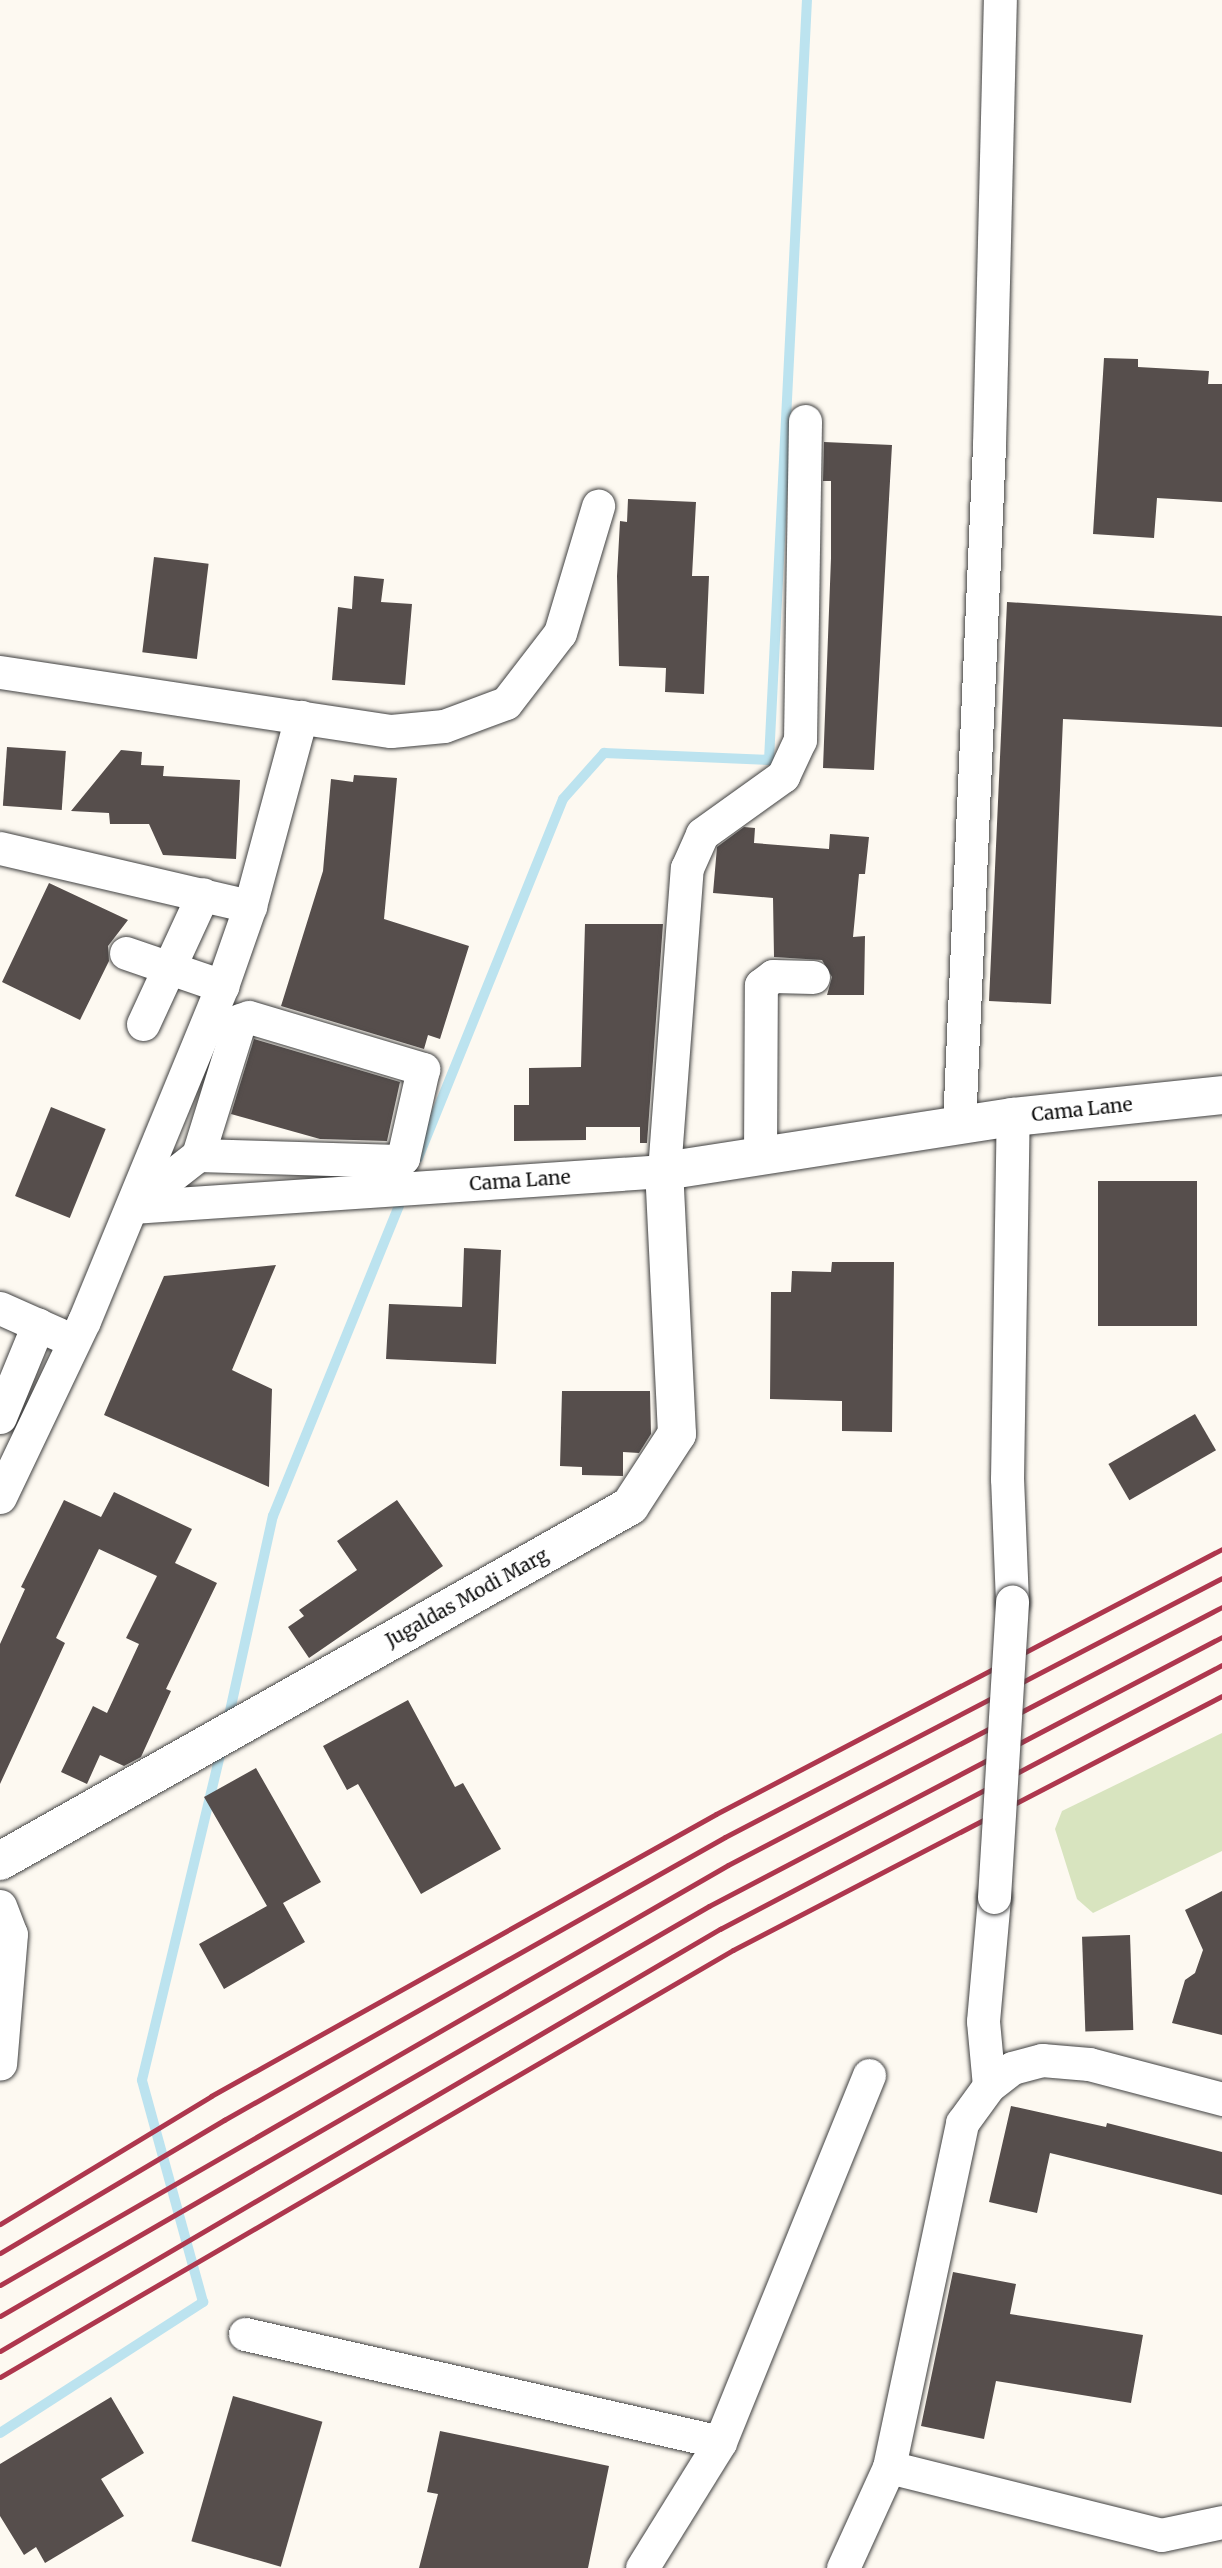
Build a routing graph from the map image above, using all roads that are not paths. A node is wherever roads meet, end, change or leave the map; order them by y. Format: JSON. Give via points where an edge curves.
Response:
{"nodes":[{"id":1,"x":1000,"y":0,"type":"edge"},
{"id":2,"x":805,"y":421,"type":"dead end"},
{"id":3,"x":598,"y":506,"type":"dead end"},
{"id":4,"x":0,"y":672,"type":"edge"},
{"id":5,"x":301,"y":717,"type":"junction"},
{"id":6,"x":0,"y":848,"type":"edge"},
{"id":7,"x":203,"y":894,"type":"junction"},
{"id":8,"x":250,"y":906,"type":"junction"},
{"id":9,"x":126,"y":953,"type":"dead end"},
{"id":10,"x":169,"y":968,"type":"junction"},
{"id":11,"x":813,"y":977,"type":"dead end"},
{"id":12,"x":222,"y":986,"type":"junction"},
{"id":13,"x":143,"y":1024,"type":"dead end"},
{"id":14,"x":1222,"y":1095,"type":"edge"},
{"id":15,"x":1013,"y":1117,"type":"junction"},
{"id":16,"x":959,"y":1125,"type":"junction"},
{"id":17,"x":198,"y":1156,"type":"junction"},
{"id":18,"x":760,"y":1156,"type":"junction"},
{"id":19,"x":664,"y":1171,"type":"junction"},
{"id":20,"x":132,"y":1207,"type":"junction"},
{"id":21,"x":0,"y":1308,"type":"edge"},
{"id":22,"x":38,"y":1325,"type":"junction"},
{"id":23,"x":74,"y":1340,"type":"junction"},
{"id":24,"x":2,"y":1408,"type":"edge"},
{"id":25,"x":39,"y":1418,"type":"junction"},
{"id":26,"x":0,"y":1497,"type":"edge"},
{"id":27,"x":0,"y":1861,"type":"edge"},
{"id":28,"x":0,"y":1906,"type":"edge"},
{"id":29,"x":0,"y":2064,"type":"edge"},
{"id":30,"x":869,"y":2075,"type":"dead end"},
{"id":31,"x":989,"y":2086,"type":"junction"},
{"id":32,"x":1222,"y":2099,"type":"edge"},
{"id":33,"x":245,"y":2334,"type":"dead end"},
{"id":34,"x":720,"y":2442,"type":"junction"},
{"id":35,"x":889,"y":2467,"type":"junction"},
{"id":36,"x":1222,"y":2522,"type":"edge"},
{"id":37,"x":642,"y":2568,"type":"edge"},
{"id":38,"x":843,"y":2568,"type":"edge"}],
"edges":[{"from":1,"to":16,"type":"street","via":[[989,445]]},
{"from":2,"to":19,"type":"street","via":[[800,740],[783,776],[702,834],[687,868]]},
{"from":3,"to":5,"type":"street","via":[[560,634],[506,702],[444,726],[391,731]]},
{"from":4,"to":5,"type":"street"},
{"from":5,"to":8,"type":"street"},
{"from":6,"to":7,"type":"street"},
{"from":7,"to":8,"type":"street"},
{"from":7,"to":10,"type":"street"},
{"from":8,"to":12,"type":"street"},
{"from":9,"to":10,"type":"street"},
{"from":10,"to":12,"type":"street"},
{"from":10,"to":13,"type":"street"},
{"from":11,"to":18,"type":"street","via":[[773,976],[761,985]]},
{"from":12,"to":20,"type":"street"},
{"from":14,"to":15,"type":"street","name":"Cama Lane"},
{"from":15,"to":16,"type":"street","name":"Cama Lane"},
{"from":15,"to":31,"type":"street","bridge":true,"via":[[1007,1479],[1012,1602],[983,2021]]},
{"from":16,"to":18,"type":"street","name":"Cama Lane"},
{"from":17,"to":17,"type":"street","via":[[398,1161],[403,1158],[423,1069],[245,1017],[237,1024]]},
{"from":17,"to":20,"type":"street"},
{"from":18,"to":19,"type":"street","name":"Cama Lane"},
{"from":19,"to":20,"type":"street","name":"Cama Lane"},
{"from":19,"to":27,"type":"street","name":"Jugaldas Modi Marg","via":[[677,1434],[630,1506]]},
{"from":20,"to":23,"type":"street"},
{"from":21,"to":22,"type":"street"},
{"from":22,"to":23,"type":"street"},
{"from":22,"to":24,"type":"street"},
{"from":23,"to":25,"type":"street"},
{"from":24,"to":25,"type":"street"},
{"from":25,"to":26,"type":"street"},
{"from":28,"to":29,"type":"street","via":[[11,1934]]},
{"from":30,"to":34,"type":"street"},
{"from":31,"to":32,"type":"street","via":[[1012,2068],[1042,2060],[1089,2064]]},
{"from":31,"to":35,"type":"street","via":[[962,2123]]},
{"from":33,"to":34,"type":"street"},
{"from":34,"to":37,"type":"street"},
{"from":35,"to":36,"type":"street","via":[[1161,2535]]},
{"from":35,"to":38,"type":"street"}]}
